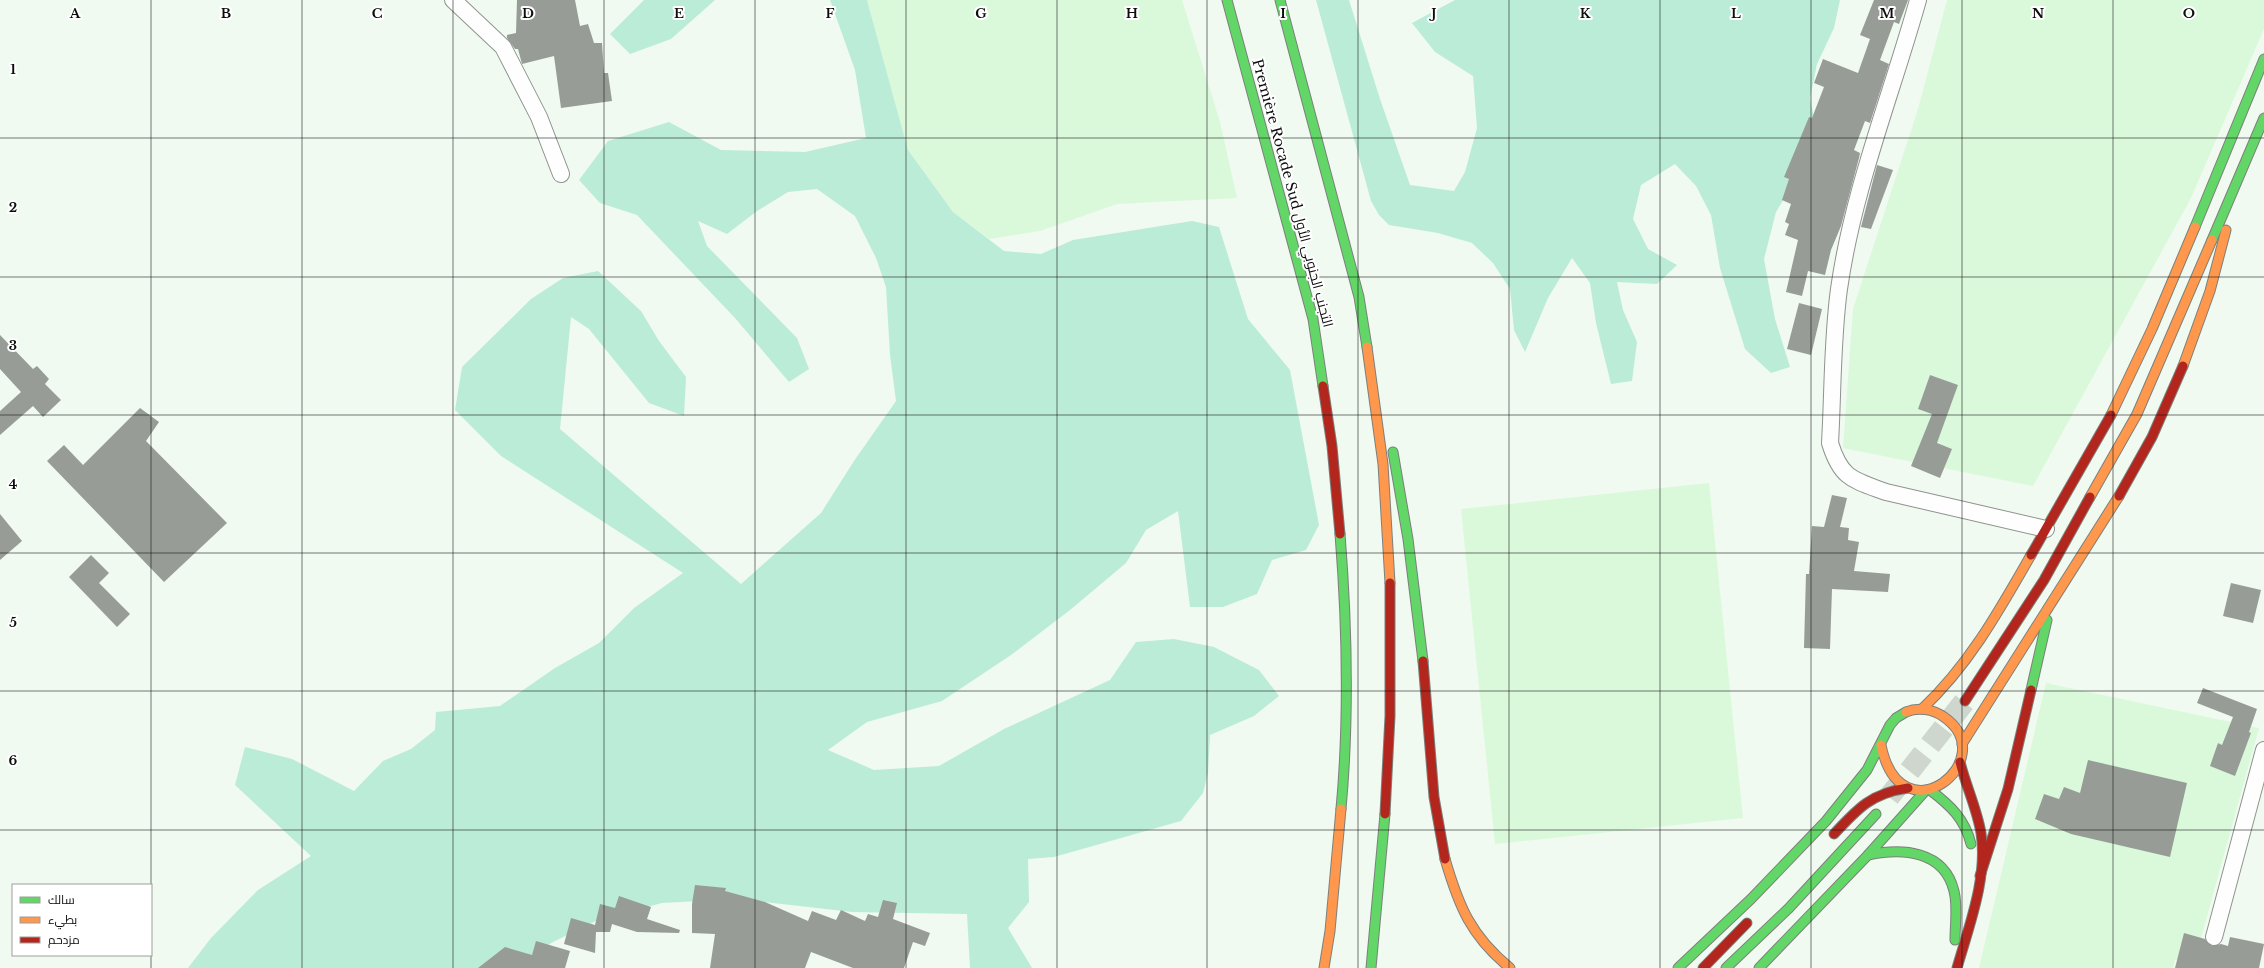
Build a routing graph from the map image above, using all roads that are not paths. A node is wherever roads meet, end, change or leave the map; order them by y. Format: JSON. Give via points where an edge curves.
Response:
{"nodes":[{"id":1,"x":453,"y":0,"type":"edge"},
{"id":2,"x":1227,"y":0,"type":"edge"},
{"id":3,"x":1280,"y":0,"type":"edge"},
{"id":4,"x":1918,"y":0,"type":"edge"},
{"id":5,"x":2264,"y":59,"type":"edge"},
{"id":6,"x":2264,"y":118,"type":"edge"},
{"id":7,"x":2240,"y":170,"type":"junction"},
{"id":8,"x":561,"y":174,"type":"dead end"},
{"id":9,"x":1368,"y":340,"type":"junction"},
{"id":10,"x":2046,"y":529,"type":"junction"},
{"id":11,"x":2050,"y":605,"type":"junction"},
{"id":12,"x":1965,"y":702,"type":"tunnel mouth"},
{"id":13,"x":1922,"y":709,"type":"junction"},
{"id":14,"x":1962,"y":744,"type":"junction"},
{"id":15,"x":1881,"y":745,"type":"junction"},
{"id":16,"x":2264,"y":750,"type":"edge"},
{"id":17,"x":1960,"y":762,"type":"junction"},
{"id":18,"x":1908,"y":788,"type":"junction"},
{"id":19,"x":1928,"y":790,"type":"junction"},
{"id":20,"x":1876,"y":814,"type":"dead end"},
{"id":21,"x":1828,"y":839,"type":"dead end"},
{"id":22,"x":1972,"y":852,"type":"dead end"},
{"id":23,"x":1868,"y":855,"type":"junction"},
{"id":24,"x":1980,"y":876,"type":"junction"},
{"id":25,"x":1966,"y":895,"type":"dead end"},
{"id":26,"x":1752,"y":918,"type":"dead end"},
{"id":27,"x":2214,"y":937,"type":"dead end"},
{"id":28,"x":1955,"y":940,"type":"junction"},
{"id":29,"x":1675,"y":964,"type":"edge"},
{"id":30,"x":1324,"y":968,"type":"edge"},
{"id":31,"x":1371,"y":968,"type":"edge"},
{"id":32,"x":1510,"y":968,"type":"edge"},
{"id":33,"x":1703,"y":968,"type":"edge"},
{"id":34,"x":1726,"y":968,"type":"edge"},
{"id":35,"x":1759,"y":968,"type":"edge"},
{"id":36,"x":1947,"y":968,"type":"edge"},
{"id":37,"x":1957,"y":968,"type":"edge"}],
"edges":[{"from":1,"to":8,"type":"street","via":[[502,47],[539,117]]},
{"from":2,"to":30,"type":"main road","name":"Première Rocade Sud التجنب الجنوبي الأول","via":[[1314,319],[1332,446],[1344,586],[1343,791],[1330,931]]},
{"from":3,"to":9,"type":"main road","via":[[1359,297]]},
{"from":4,"to":10,"type":"street","via":[[1865,172],[1845,256],[1838,297],[1830,443],[1838,467],[1847,476],[1874,488]]},
{"from":5,"to":10,"type":"main road","via":[[2243,104],[2140,356],[2118,402]]},
{"from":6,"to":7,"type":"main road"},
{"from":7,"to":11,"type":"main road","via":[[2218,262],[2168,403],[2138,465]]},
{"from":7,"to":12,"type":"main road","via":[[2137,414],[2044,580]]},
{"from":9,"to":31,"type":"main road","via":[[1382,453],[1392,591],[1385,830]]},
{"from":9,"to":32,"type":"main road","via":[[1404,503],[1441,848],[1455,894],[1471,928],[1490,952]]},
{"from":10,"to":13,"type":"main road","via":[[1979,642],[1953,678]]},
{"from":11,"to":14,"type":"main road"},
{"from":11,"to":24,"type":"main road","via":[[2008,789]]},
{"from":13,"to":14,"type":"main road","via":[[1934,711],[1953,723]]},
{"from":13,"to":15,"type":"main road","via":[[1905,713],[1891,723]]},
{"from":14,"to":17,"type":"main road"},
{"from":15,"to":18,"type":"main road","via":[[1887,771],[1896,781]]},
{"from":15,"to":29,"type":"main road","via":[[1835,812],[1720,929]]},
{"from":16,"to":27,"type":"street"},
{"from":17,"to":19,"type":"main road","via":[[1949,780]]},
{"from":17,"to":24,"type":"main road","via":[[1981,834]]},
{"from":18,"to":19,"type":"main road"},
{"from":18,"to":21,"type":"main road","via":[[1874,796]]},
{"from":19,"to":22,"type":"main road","via":[[1948,804],[1963,820],[1969,831]]},
{"from":19,"to":23,"type":"main road"},
{"from":20,"to":34,"type":"main road","via":[[1789,908]]},
{"from":23,"to":28,"type":"main road","via":[[1888,851],[1909,851],[1927,856],[1942,867],[1948,874],[1954,891]]},
{"from":23,"to":35,"type":"main road"},
{"from":24,"to":37,"type":"main road"},
{"from":25,"to":28,"type":"main road"},
{"from":26,"to":33,"type":"main road"},
{"from":28,"to":36,"type":"main road"}]}
